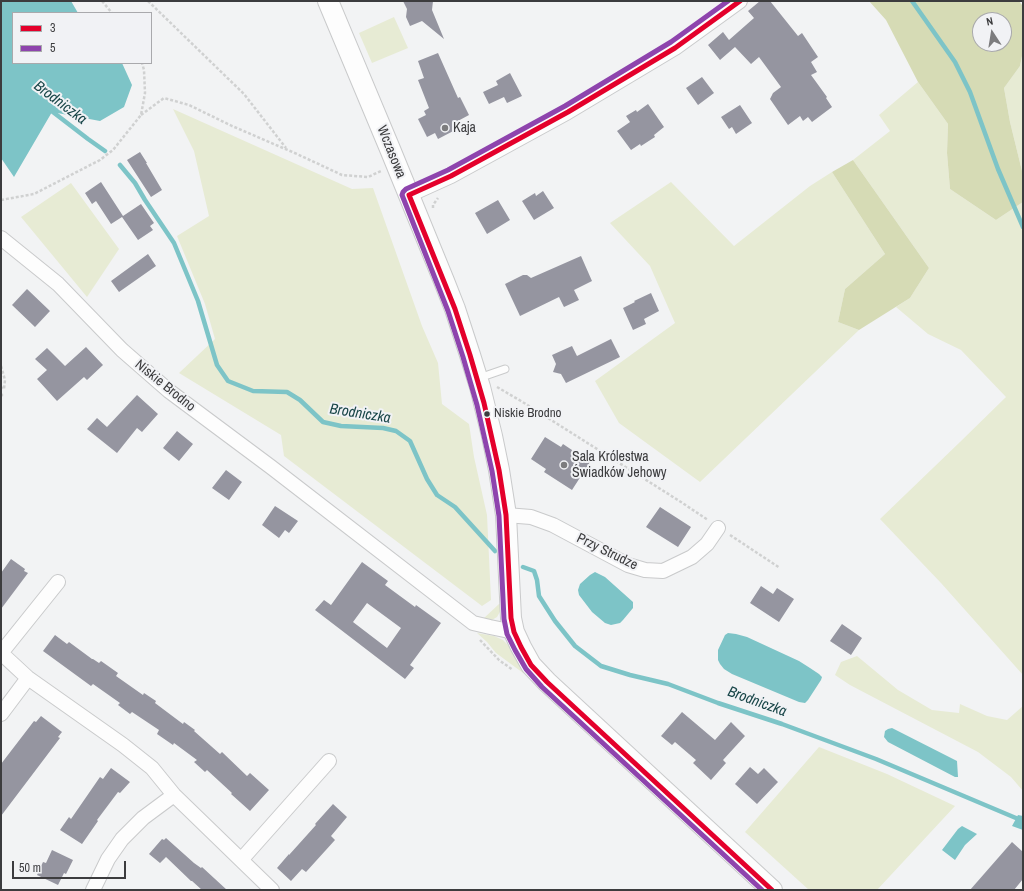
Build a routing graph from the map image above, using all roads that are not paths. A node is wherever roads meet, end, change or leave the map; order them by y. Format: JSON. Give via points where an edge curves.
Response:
{"nodes":[{"id":1,"x":328,"y":1,"type":"edge"},
{"id":2,"x":740,"y":1,"type":"edge"},
{"id":3,"x":409,"y":195,"type":"junction"},
{"id":4,"x":1,"y":238,"type":"edge"},
{"id":5,"x":505,"y":369,"type":"dead end"},
{"id":6,"x":483,"y":383,"type":"junction"},
{"id":7,"x":506,"y":515,"type":"junction"},
{"id":8,"x":718,"y":528,"type":"road end"},
{"id":9,"x":58,"y":582,"type":"dead end"},
{"id":10,"x":514,"y":632,"type":"junction"},
{"id":11,"x":1,"y":653,"type":"edge"},
{"id":12,"x":28,"y":678,"type":"junction"},
{"id":13,"x":1,"y":714,"type":"edge"},
{"id":14,"x":329,"y":761,"type":"dead end"},
{"id":15,"x":174,"y":795,"type":"junction"},
{"id":16,"x":241,"y":860,"type":"junction"},
{"id":17,"x":93,"y":890,"type":"edge"},
{"id":18,"x":272,"y":890,"type":"edge"},
{"id":19,"x":772,"y":890,"type":"edge"}],
"edges":[{"from":1,"to":3,"type":"street","name":"Wczasowa"},
{"from":2,"to":3,"type":"street","via":[[675,48],[568,112],[451,176]]},
{"from":3,"to":6,"type":"street","name":"Wczasowa"},
{"from":4,"to":10,"type":"street","name":"Niskie Brodno","via":[[58,284],[122,350],[169,391],[473,623]]},
{"from":5,"to":6,"type":"lane"},
{"from":6,"to":7,"type":"street","name":"Wczasowa"},
{"from":7,"to":8,"type":"street","name":"Przy Strudze","via":[[531,517],[553,525],[628,565],[644,570],[663,571],[692,557],[707,544]]},
{"from":7,"to":10,"type":"street","name":"Wczasowa","via":[[509,600]]},
{"from":9,"to":11,"type":"street"},
{"from":10,"to":19,"type":"street","via":[[531,665],[547,682]]},
{"from":11,"to":12,"type":"street"},
{"from":12,"to":13,"type":"street"},
{"from":12,"to":15,"type":"street","via":[[152,768]]},
{"from":14,"to":16,"type":"street"},
{"from":15,"to":16,"type":"street"},
{"from":15,"to":17,"type":"street","via":[[143,818],[122,839],[108,858]]},
{"from":16,"to":18,"type":"street"}]}
